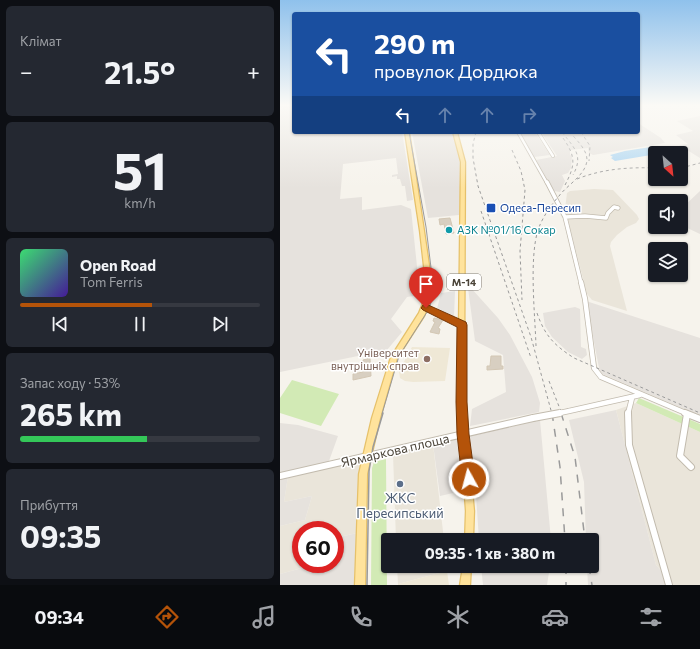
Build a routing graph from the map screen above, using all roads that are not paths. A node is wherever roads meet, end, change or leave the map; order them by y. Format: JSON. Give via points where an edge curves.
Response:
{"nodes":[{"id":1,"x":407,"y":134,"type":"edge"},
{"id":2,"x":456,"y":134,"type":"edge"},
{"id":3,"x":519,"y":134,"type":"edge"},
{"id":4,"x":539,"y":134,"type":"edge"},
{"id":5,"x":553,"y":156,"type":"dead end"},
{"id":6,"x":618,"y":208,"type":"dead end"},
{"id":7,"x":565,"y":217,"type":"junction"},
{"id":8,"x":426,"y":308,"type":"junction"},
{"id":9,"x":462,"y":325,"type":"junction"},
{"id":10,"x":640,"y":395,"type":"junction"},
{"id":11,"x":632,"y":398,"type":"junction"},
{"id":12,"x":687,"y":414,"type":"junction"},
{"id":13,"x":700,"y":419,"type":"edge"},
{"id":14,"x":463,"y":434,"type":"junction"},
{"id":15,"x":367,"y":456,"type":"junction"},
{"id":16,"x":691,"y":467,"type":"dead end"},
{"id":17,"x":280,"y":476,"type":"edge"},
{"id":18,"x":469,"y":533,"type":"edge"},
{"id":19,"x":466,"y":573,"type":"edge"},
{"id":20,"x":360,"y":585,"type":"edge"},
{"id":21,"x":465,"y":585,"type":"edge"},
{"id":22,"x":669,"y":585,"type":"edge"}],
"edges":[{"from":1,"to":8,"type":"main road","via":[[430,288]]},
{"from":2,"to":9,"type":"main road","number":"М-14","via":[[464,162]]},
{"from":3,"to":7,"type":"street"},
{"from":4,"to":5,"type":"street"},
{"from":6,"to":7,"type":"street","via":[[614,207],[606,218]]},
{"from":7,"to":10,"type":"street","via":[[585,299],[594,368],[601,377]]},
{"from":8,"to":9,"type":"street"},
{"from":8,"to":15,"type":"main road","via":[[392,363]]},
{"from":9,"to":14,"type":"main road","number":"М-14"},
{"from":10,"to":11,"type":"street","name":"Ярмаркова площа"},
{"from":10,"to":12,"type":"street"},
{"from":11,"to":14,"type":"street","name":"Ярмаркова площа","bridge":true},
{"from":11,"to":22,"type":"street","via":[[627,416],[629,445]]},
{"from":12,"to":13,"type":"street"},
{"from":12,"to":16,"type":"street","via":[[680,456]]},
{"from":14,"to":15,"type":"street","name":"Ярмаркова площа"},
{"from":14,"to":18,"type":"main road","number":"М-14","via":[[469,479]]},
{"from":15,"to":17,"type":"street","name":"Ярмаркова площа"},
{"from":15,"to":20,"type":"main road","via":[[363,474]]},
{"from":19,"to":21,"type":"main road"}]}
